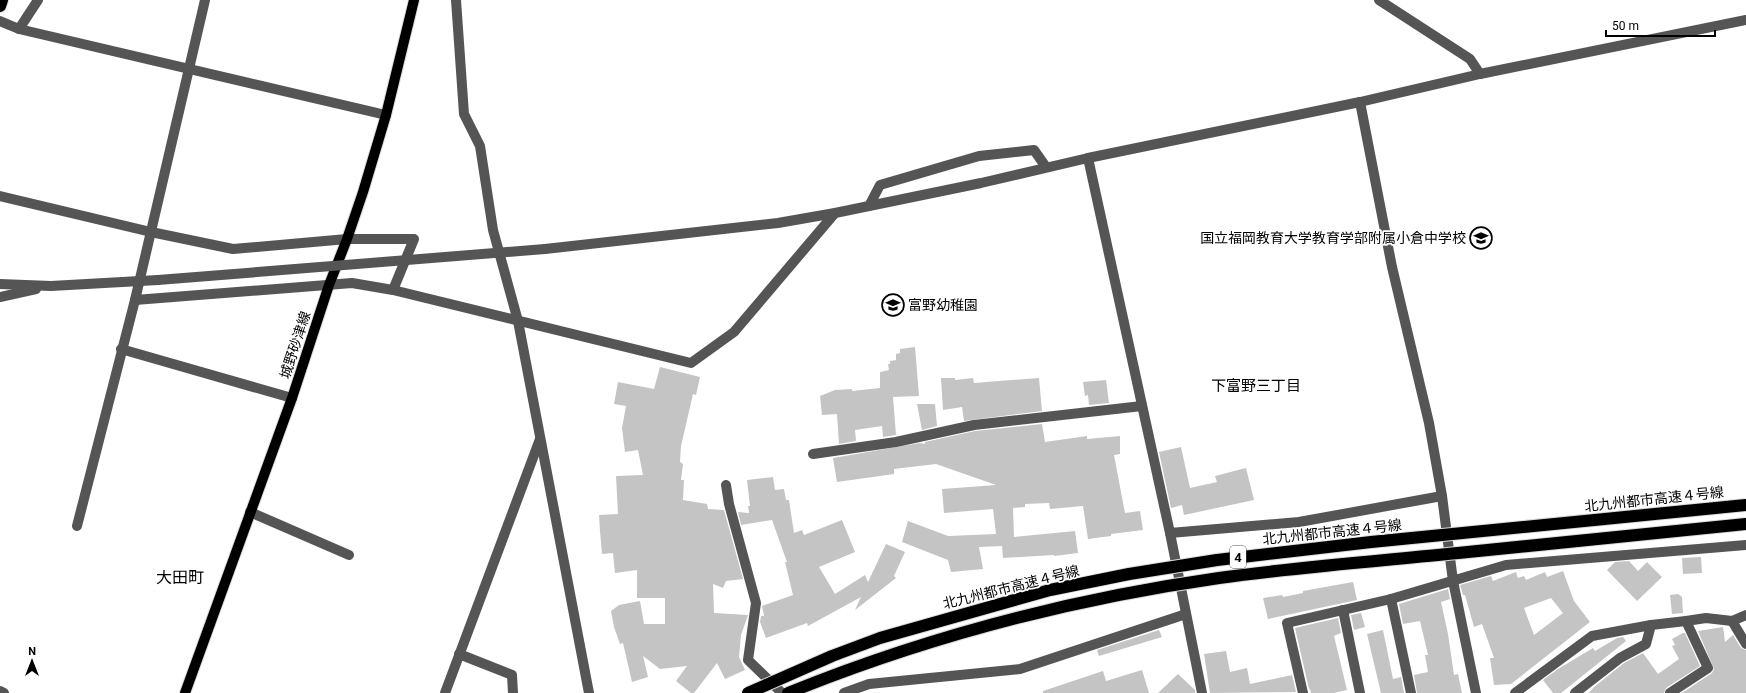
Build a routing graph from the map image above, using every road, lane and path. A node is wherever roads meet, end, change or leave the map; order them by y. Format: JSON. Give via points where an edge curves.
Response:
{"nodes":[{"id":1,"x":2,"y":0,"type":"edge"},
{"id":2,"x":38,"y":0,"type":"edge"},
{"id":3,"x":205,"y":0,"type":"edge"},
{"id":4,"x":414,"y":0,"type":"edge"},
{"id":5,"x":456,"y":0,"type":"edge"},
{"id":6,"x":1379,"y":0,"type":"edge"},
{"id":7,"x":0,"y":6,"type":"edge"},
{"id":8,"x":1746,"y":20,"type":"edge"},
{"id":9,"x":0,"y":21,"type":"edge"},
{"id":10,"x":19,"y":29,"type":"junction"},
{"id":11,"x":190,"y":70,"type":"junction"},
{"id":12,"x":1480,"y":74,"type":"junction"},
{"id":13,"x":1360,"y":102,"type":"junction"},
{"id":14,"x":386,"y":115,"type":"junction"},
{"id":15,"x":1088,"y":158,"type":"junction"},
{"id":16,"x":1046,"y":167,"type":"junction"},
{"id":17,"x":0,"y":196,"type":"edge"},
{"id":18,"x":869,"y":206,"type":"junction"},
{"id":19,"x":835,"y":213,"type":"junction"},
{"id":20,"x":151,"y":232,"type":"junction"},
{"id":21,"x":347,"y":239,"type":"junction"},
{"id":22,"x":140,"y":281,"type":"junction"},
{"id":23,"x":0,"y":284,"type":"edge"},
{"id":24,"x":329,"y":285,"type":"junction"},
{"id":25,"x":52,"y":286,"type":"junction"},
{"id":26,"x":393,"y":290,"type":"junction"},
{"id":27,"x":0,"y":297,"type":"edge"},
{"id":28,"x":135,"y":300,"type":"junction"},
{"id":29,"x":518,"y":322,"type":"junction"},
{"id":30,"x":122,"y":349,"type":"junction"},
{"id":31,"x":292,"y":398,"type":"junction"},
{"id":32,"x":1142,"y":406,"type":"junction"},
{"id":33,"x":541,"y":437,"type":"junction"},
{"id":34,"x":813,"y":454,"type":"dead end"},
{"id":35,"x":726,"y":485,"type":"dead end"},
{"id":36,"x":1442,"y":496,"type":"junction"},
{"id":37,"x":1746,"y":505,"type":"edge"},
{"id":38,"x":250,"y":512,"type":"junction"},
{"id":39,"x":1746,"y":524,"type":"edge"},
{"id":40,"x":77,"y":526,"type":"dead end"},
{"id":41,"x":1170,"y":533,"type":"junction"},
{"id":42,"x":1746,"y":545,"type":"edge"},
{"id":43,"x":348,"y":555,"type":"dead end"},
{"id":44,"x":1453,"y":581,"type":"junction"},
{"id":45,"x":1391,"y":599,"type":"junction"},
{"id":46,"x":1343,"y":610,"type":"junction"},
{"id":47,"x":1186,"y":614,"type":"junction"},
{"id":48,"x":1746,"y":614,"type":"edge"},
{"id":49,"x":1686,"y":621,"type":"junction"},
{"id":50,"x":1732,"y":621,"type":"junction"},
{"id":51,"x":1651,"y":625,"type":"junction"},
{"id":52,"x":1746,"y":644,"type":"edge"},
{"id":53,"x":459,"y":654,"type":"junction"},
{"id":54,"x":870,"y":688,"type":"edge"},
{"id":55,"x":0,"y":691,"type":"edge"},
{"id":56,"x":4,"y":693,"type":"edge"},
{"id":57,"x":186,"y":693,"type":"edge"},
{"id":58,"x":445,"y":693,"type":"edge"},
{"id":59,"x":513,"y":693,"type":"edge"},
{"id":60,"x":589,"y":693,"type":"edge"},
{"id":61,"x":748,"y":693,"type":"edge"},
{"id":62,"x":782,"y":693,"type":"edge"},
{"id":63,"x":788,"y":693,"type":"edge"},
{"id":64,"x":844,"y":693,"type":"edge"},
{"id":65,"x":1202,"y":693,"type":"edge"},
{"id":66,"x":1304,"y":693,"type":"edge"},
{"id":67,"x":1360,"y":693,"type":"edge"},
{"id":68,"x":1411,"y":693,"type":"edge"},
{"id":69,"x":1476,"y":693,"type":"edge"},
{"id":70,"x":1514,"y":693,"type":"edge"},
{"id":71,"x":1575,"y":693,"type":"edge"},
{"id":72,"x":1670,"y":693,"type":"edge"}],
"edges":[{"from":1,"to":7,"type":"highway"},
{"from":2,"to":10,"type":"street"},
{"from":3,"to":11,"type":"street"},
{"from":4,"to":14,"type":"main road","name":"城野砂津線"},
{"from":5,"to":29,"type":"street","via":[[464,114],[480,146],[494,230]]},
{"from":6,"to":12,"type":"street","via":[[1470,59]]},
{"from":8,"to":12,"type":"street"},
{"from":9,"to":10,"type":"street"},
{"from":10,"to":11,"type":"street"},
{"from":11,"to":14,"type":"street"},
{"from":11,"to":20,"type":"street"},
{"from":12,"to":13,"type":"street"},
{"from":13,"to":15,"type":"street"},
{"from":13,"to":36,"type":"street","via":[[1392,267],[1429,423]]},
{"from":14,"to":21,"type":"main road","name":"城野砂津線"},
{"from":15,"to":16,"type":"street"},
{"from":15,"to":32,"type":"street"},
{"from":16,"to":18,"type":"street"},
{"from":16,"to":18,"type":"street","via":[[1034,150],[980,156],[880,185]]},
{"from":17,"to":20,"type":"street"},
{"from":18,"to":19,"type":"street"},
{"from":19,"to":22,"type":"street","bridge":true,"via":[[778,223],[545,249]]},
{"from":19,"to":29,"type":"street","via":[[734,332],[691,363]]},
{"from":20,"to":21,"type":"street","via":[[233,249]]},
{"from":20,"to":22,"type":"street"},
{"from":21,"to":24,"type":"main road","name":"城野砂津線"},
{"from":21,"to":26,"type":"street","via":[[414,239]]},
{"from":22,"to":25,"type":"street"},
{"from":22,"to":28,"type":"street"},
{"from":23,"to":25,"type":"street"},
{"from":24,"to":26,"type":"street","via":[[352,282]]},
{"from":24,"to":28,"type":"street"},
{"from":24,"to":31,"type":"main road","name":"城野砂津線"},
{"from":25,"to":27,"type":"street"},
{"from":26,"to":29,"type":"street"},
{"from":28,"to":30,"type":"street"},
{"from":29,"to":33,"type":"street"},
{"from":30,"to":31,"type":"street"},
{"from":30,"to":40,"type":"street"},
{"from":31,"to":38,"type":"main road","name":"城野砂津線"},
{"from":32,"to":34,"type":"street","via":[[974,425],[896,442]]},
{"from":32,"to":41,"type":"street"},
{"from":33,"to":53,"type":"street"},
{"from":33,"to":60,"type":"street"},
{"from":35,"to":62,"type":"street","via":[[756,603],[748,660]]},
{"from":36,"to":41,"type":"street","via":[[1299,522]]},
{"from":36,"to":44,"type":"street"},
{"from":37,"to":61,"type":"highway","name":"北九州都市高速４号線","number":"4","bridge":true,"via":[[1371,542],[1217,560],[1129,574],[1050,590],[880,638]]},
{"from":38,"to":43,"type":"street"},
{"from":38,"to":57,"type":"main road","name":"城野砂津線"},
{"from":39,"to":63,"type":"highway","number":"4","bridge":true,"via":[[1256,573],[1129,593],[969,631],[885,656]]},
{"from":41,"to":47,"type":"street"},
{"from":42,"to":44,"type":"street","via":[[1506,565]]},
{"from":44,"to":45,"type":"street"},
{"from":44,"to":69,"type":"street"},
{"from":45,"to":46,"type":"street"},
{"from":45,"to":68,"type":"street"},
{"from":46,"to":66,"type":"street","via":[[1288,622]]},
{"from":46,"to":67,"type":"street"},
{"from":47,"to":54,"type":"street","via":[[1020,669]]},
{"from":47,"to":65,"type":"street"},
{"from":48,"to":50,"type":"street"},
{"from":49,"to":50,"type":"street","via":[[1706,618]]},
{"from":49,"to":51,"type":"street"},
{"from":49,"to":72,"type":"street","via":[[1708,668]]},
{"from":50,"to":52,"type":"street"},
{"from":51,"to":70,"type":"street","via":[[1592,636]]},
{"from":51,"to":71,"type":"street","via":[[1646,644],[1620,658]]},
{"from":53,"to":58,"type":"street"},
{"from":53,"to":59,"type":"street","via":[[512,675]]},
{"from":54,"to":64,"type":"street"},
{"from":55,"to":56,"type":"street"}]}
